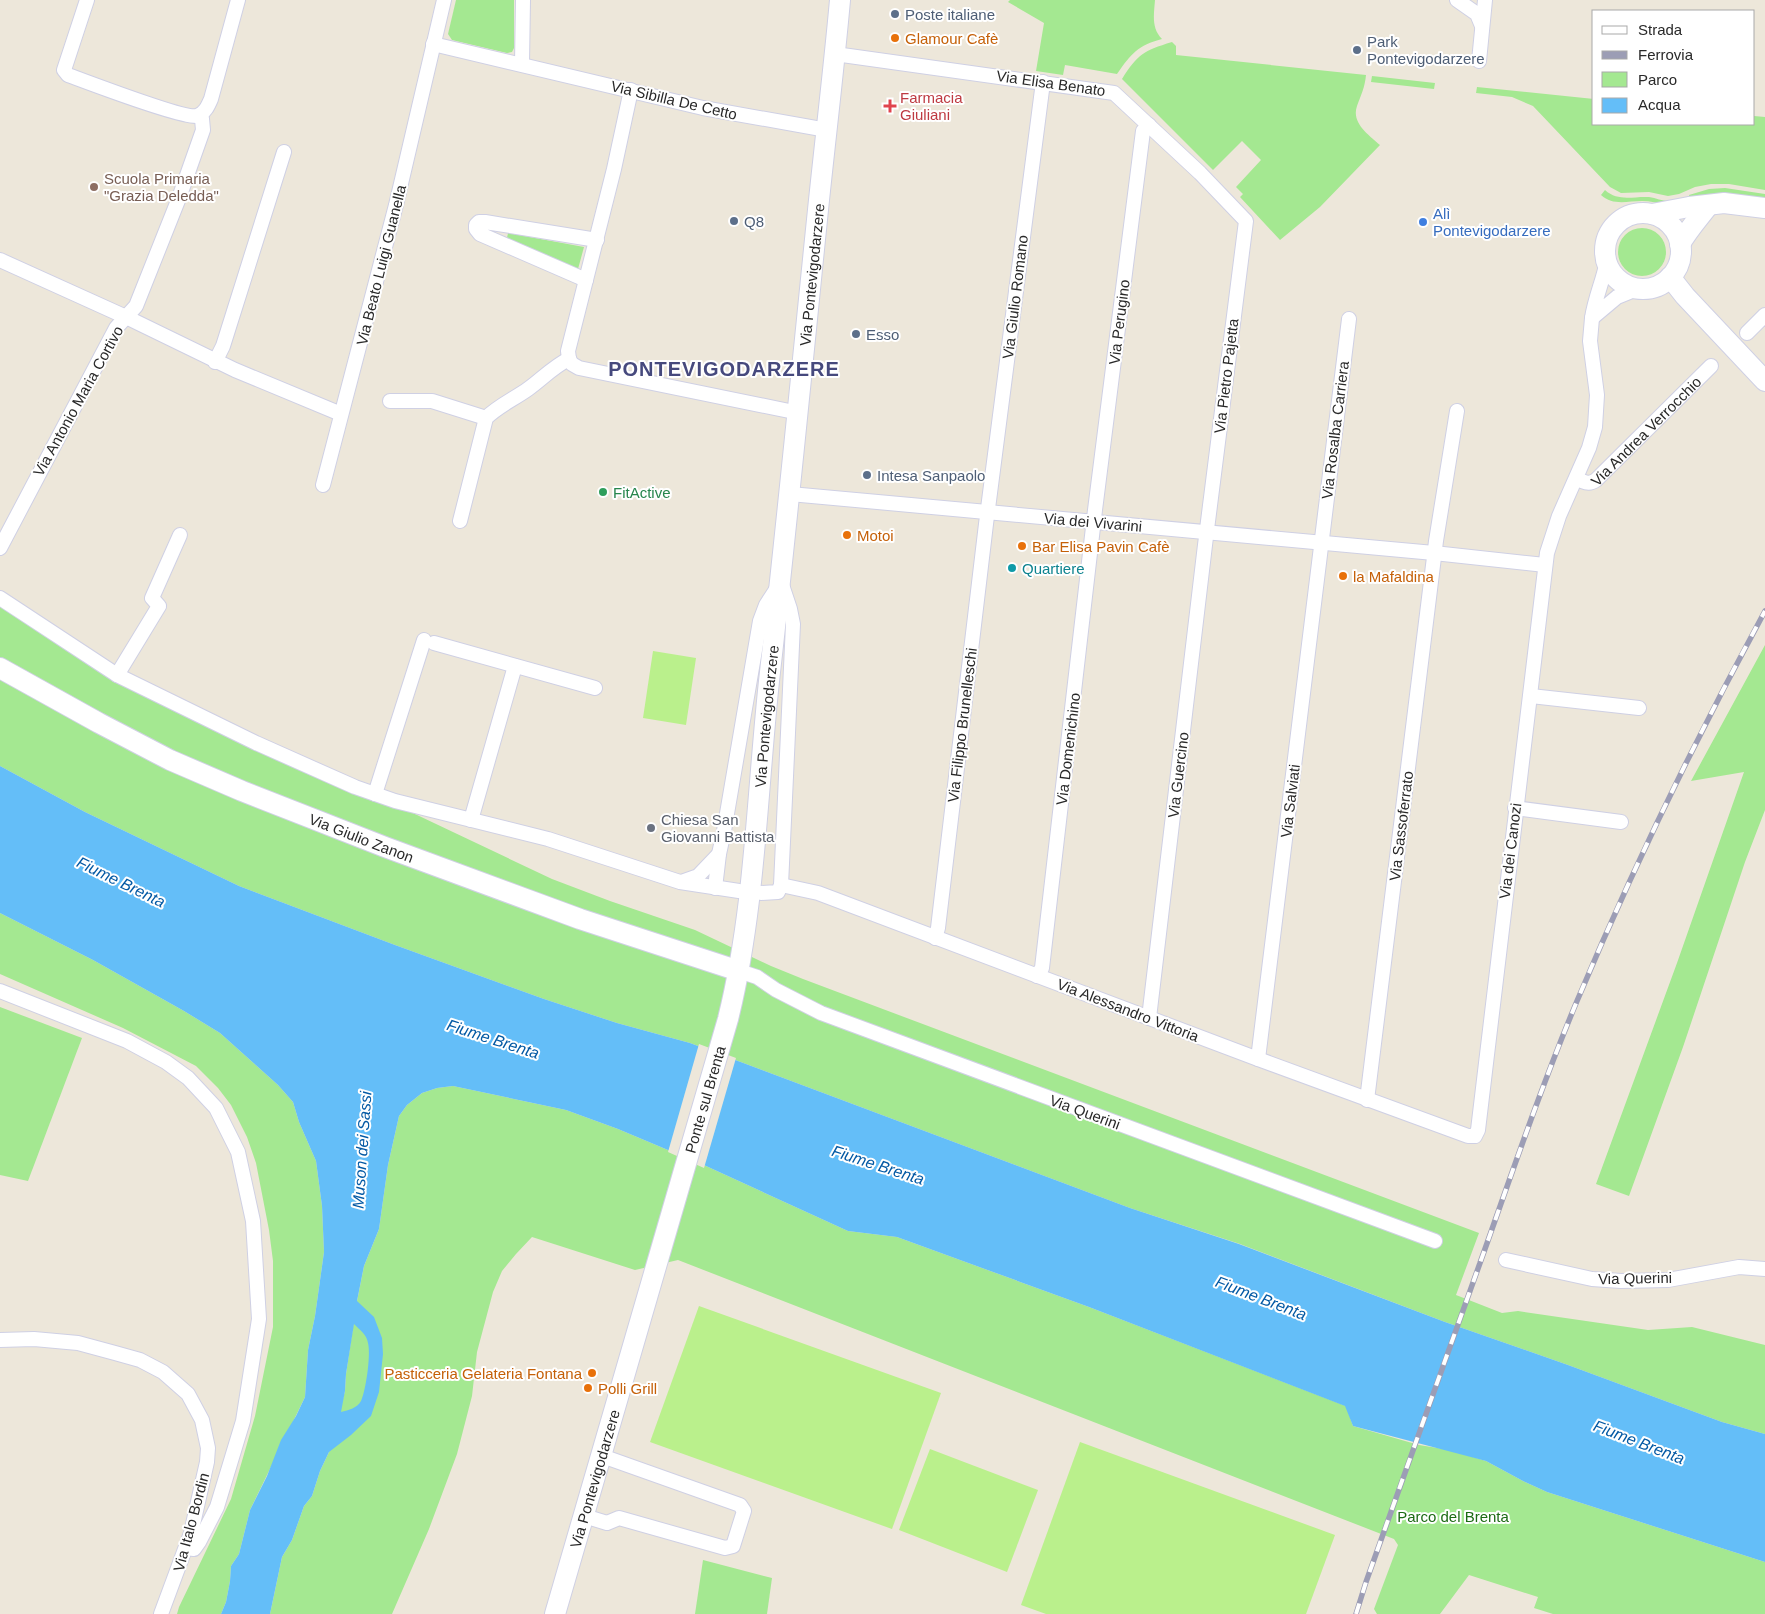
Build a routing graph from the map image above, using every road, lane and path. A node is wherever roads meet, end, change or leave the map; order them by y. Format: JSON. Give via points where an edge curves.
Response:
{"nodes":[{"id":1,"x":87,"y":0,"type":"edge"},
{"id":2,"x":238,"y":0,"type":"edge"},
{"id":3,"x":444,"y":0,"type":"edge"},
{"id":4,"x":523,"y":0,"type":"edge"},
{"id":5,"x":840,"y":0,"type":"edge"},
{"id":6,"x":1457,"y":0,"type":"edge"},
{"id":7,"x":1485,"y":0,"type":"edge"},
{"id":8,"x":1482,"y":26,"type":"junction"},
{"id":9,"x":433,"y":44,"type":"junction"},
{"id":10,"x":835,"y":54,"type":"junction"},
{"id":11,"x":1479,"y":61,"type":"dead end"},
{"id":12,"x":522,"y":64,"type":"junction"},
{"id":13,"x":1043,"y":82,"type":"junction"},
{"id":14,"x":631,"y":90,"type":"junction"},
{"id":15,"x":200,"y":115,"type":"junction"},
{"id":16,"x":1148,"y":125,"type":"junction"},
{"id":17,"x":827,"y":130,"type":"junction"},
{"id":18,"x":284,"y":152,"type":"dead end"},
{"id":19,"x":1708,"y":206,"type":"junction"},
{"id":20,"x":1765,"y":208,"type":"edge"},
{"id":21,"x":1652,"y":214,"type":"junction"},
{"id":22,"x":1246,"y":221,"type":"joint"},
{"id":23,"x":597,"y":240,"type":"junction"},
{"id":24,"x":1680,"y":244,"type":"junction"},
{"id":25,"x":0,"y":260,"type":"edge"},
{"id":26,"x":1607,"y":261,"type":"junction"},
{"id":27,"x":1670,"y":278,"type":"junction"},
{"id":28,"x":586,"y":280,"type":"junction"},
{"id":29,"x":1639,"y":288,"type":"junction"},
{"id":30,"x":1765,"y":315,"type":"edge"},
{"id":31,"x":126,"y":318,"type":"junction"},
{"id":32,"x":1348,"y":318,"type":"dead end"},
{"id":33,"x":1592,"y":318,"type":"junction"},
{"id":34,"x":1747,"y":333,"type":"dead end"},
{"id":35,"x":569,"y":359,"type":"junction"},
{"id":36,"x":216,"y":362,"type":"junction"},
{"id":37,"x":1711,"y":366,"type":"dead end"},
{"id":38,"x":1765,"y":380,"type":"edge"},
{"id":39,"x":390,"y":401,"type":"dead end"},
{"id":40,"x":1457,"y":411,"type":"dead end"},
{"id":41,"x":798,"y":413,"type":"junction"},
{"id":42,"x":341,"y":414,"type":"junction"},
{"id":43,"x":486,"y":418,"type":"junction"},
{"id":44,"x":1577,"y":479,"type":"junction"},
{"id":45,"x":323,"y":485,"type":"dead end"},
{"id":46,"x":790,"y":494,"type":"junction"},
{"id":47,"x":987,"y":512,"type":"junction"},
{"id":48,"x":460,"y":521,"type":"dead end"},
{"id":49,"x":1094,"y":522,"type":"junction"},
{"id":50,"x":1206,"y":532,"type":"junction"},
{"id":51,"x":180,"y":535,"type":"dead end"},
{"id":52,"x":1322,"y":542,"type":"junction"},
{"id":53,"x":0,"y":548,"type":"edge"},
{"id":54,"x":1434,"y":552,"type":"junction"},
{"id":55,"x":1545,"y":565,"type":"junction"},
{"id":56,"x":781,"y":581,"type":"junction"},
{"id":57,"x":0,"y":598,"type":"edge"},
{"id":58,"x":515,"y":666,"type":"junction"},
{"id":59,"x":0,"y":668,"type":"edge"},
{"id":60,"x":118,"y":675,"type":"junction"},
{"id":61,"x":595,"y":688,"type":"dead end"},
{"id":62,"x":1531,"y":696,"type":"junction"},
{"id":63,"x":1639,"y":708,"type":"dead end"},
{"id":64,"x":375,"y":794,"type":"junction"},
{"id":65,"x":1515,"y":808,"type":"junction"},
{"id":66,"x":471,"y":820,"type":"junction"},
{"id":67,"x":1621,"y":822,"type":"dead end"},
{"id":68,"x":719,"y":854,"type":"junction"},
{"id":69,"x":680,"y":882,"type":"junction"},
{"id":70,"x":781,"y":885,"type":"junction"},
{"id":71,"x":716,"y":888,"type":"junction"},
{"id":72,"x":739,"y":891,"type":"dead end"},
{"id":73,"x":761,"y":893,"type":"dead end"},
{"id":74,"x":936,"y":938,"type":"junction"},
{"id":75,"x":739,"y":972,"type":"junction"},
{"id":76,"x":1037,"y":976,"type":"junction"},
{"id":77,"x":0,"y":992,"type":"edge"},
{"id":78,"x":1149,"y":1018,"type":"junction"},
{"id":79,"x":1258,"y":1060,"type":"junction"},
{"id":80,"x":1367,"y":1100,"type":"junction"},
{"id":81,"x":1474,"y":1136,"type":"joint"},
{"id":82,"x":667,"y":1227,"type":"joint"},
{"id":83,"x":1435,"y":1241,"type":"dead end"},
{"id":84,"x":1506,"y":1260,"type":"dead end"},
{"id":85,"x":1765,"y":1269,"type":"edge"},
{"id":86,"x":0,"y":1340,"type":"edge"},
{"id":87,"x":602,"y":1456,"type":"junction"},
{"id":88,"x":584,"y":1516,"type":"junction"},
{"id":89,"x":186,"y":1548,"type":"junction"},
{"id":90,"x":161,"y":1614,"type":"edge"},
{"id":91,"x":555,"y":1614,"type":"edge"}],
"edges":[{"from":1,"to":15,"type":"street","via":[[64,70],[68,76],[188,116]]},
{"from":2,"to":15,"type":"street","via":[[211,99]]},
{"from":3,"to":9,"type":"street"},
{"from":4,"to":12,"type":"street"},
{"from":5,"to":10,"type":"main road","name":"Via Pontevigodarzere"},
{"from":6,"to":8,"type":"street","via":[[1477,14]]},
{"from":7,"to":8,"type":"street"},
{"from":8,"to":11,"type":"street"},
{"from":9,"to":12,"type":"street","name":"Via Sibilla De Cetto"},
{"from":9,"to":42,"type":"street","name":"Via Beato Luigi Guanella","via":[[396,206]]},
{"from":10,"to":13,"type":"street","name":"Via Elisa Benato"},
{"from":10,"to":17,"type":"main road","name":"Via Pontevigodarzere"},
{"from":12,"to":14,"type":"street","name":"Via Sibilla De Cetto"},
{"from":13,"to":16,"type":"street","name":"Via Elisa Benato","via":[[1114,92]]},
{"from":13,"to":47,"type":"street","name":"Via Giulio Romano"},
{"from":14,"to":17,"type":"street","name":"Via Sibilla De Cetto","via":[[703,108]]},
{"from":14,"to":23,"type":"street"},
{"from":15,"to":31,"type":"street","name":"Via Antonio Maria Cortivo","via":[[203,130],[179,198],[136,306]]},
{"from":16,"to":22,"type":"street","name":"Via Elisa Benato"},
{"from":16,"to":49,"type":"street","name":"Via Perugino","via":[[1143,132]]},
{"from":17,"to":41,"type":"main road","name":"Via Pontevigodarzere"},
{"from":18,"to":36,"type":"street"},
{"from":19,"to":20,"type":"main road","name":"Via Andrea Verrocchio","via":[[1724,203]]},
{"from":19,"to":21,"type":"main road","name":"Via Andrea Verrocchio"},
{"from":19,"to":24,"type":"main road"},
{"from":21,"to":24,"type":"main road","via":[[1671,225]]},
{"from":21,"to":26,"type":"main road","name":"Via Andrea Verrocchio","via":[[1639,213],[1615,225],[1606,242]]},
{"from":22,"to":50,"type":"street","name":"Via Pietro Pajetta"},
{"from":23,"to":28,"type":"street"},
{"from":23,"to":28,"type":"street","via":[[485,222],[476,225],[480,234]]},
{"from":24,"to":27,"type":"main road","via":[[1681,256]]},
{"from":25,"to":31,"type":"street"},
{"from":26,"to":29,"type":"main road","via":[[1619,279]]},
{"from":26,"to":33,"type":"street","name":"Via Andrea Verrocchio"},
{"from":27,"to":29,"type":"main road","via":[[1650,288]]},
{"from":27,"to":38,"type":"main road"},
{"from":28,"to":35,"type":"street","via":[[568,351]]},
{"from":29,"to":33,"type":"street","via":[[1617,297]]},
{"from":30,"to":34,"type":"street"},
{"from":31,"to":36,"type":"street"},
{"from":31,"to":53,"type":"street","name":"Via Antonio Maria Cortivo","via":[[116,328],[97,362]]},
{"from":32,"to":52,"type":"street","name":"Via Rosalba Carriera"},
{"from":33,"to":44,"type":"street","name":"Via Andrea Verrocchio","via":[[1590,341],[1597,409],[1595,427]]},
{"from":35,"to":41,"type":"street","via":[[579,368]]},
{"from":35,"to":43,"type":"street"},
{"from":36,"to":42,"type":"street"},
{"from":37,"to":44,"type":"street","name":"Via Andrea Verrocchio","via":[[1596,480],[1591,484]]},
{"from":39,"to":43,"type":"street","via":[[432,401]]},
{"from":40,"to":54,"type":"street","name":"Via Sassoferrato"},
{"from":41,"to":46,"type":"main road","name":"Via Pontevigodarzere"},
{"from":42,"to":45,"type":"street","name":"Via Beato Luigi Guanella"},
{"from":43,"to":48,"type":"street"},
{"from":44,"to":55,"type":"street","name":"Via Andrea Verrocchio","via":[[1559,516]]},
{"from":46,"to":47,"type":"street","name":"Via dei Vivarini"},
{"from":46,"to":56,"type":"main road","name":"Via Pontevigodarzere"},
{"from":47,"to":49,"type":"street","name":"Via dei Vivarini"},
{"from":47,"to":74,"type":"street","name":"Via Filippo Brunelleschi"},
{"from":49,"to":50,"type":"street","name":"Via dei Vivarini"},
{"from":49,"to":76,"type":"street","name":"Via Domenichino","via":[[1042,968]]},
{"from":50,"to":52,"type":"street","name":"Via dei Vivarini"},
{"from":50,"to":78,"type":"street","name":"Via Guercino"},
{"from":51,"to":60,"type":"street","via":[[152,598],[159,606]]},
{"from":52,"to":54,"type":"street","name":"Via dei Vivarini"},
{"from":52,"to":79,"type":"street","name":"Via Salviati"},
{"from":54,"to":55,"type":"street","name":"Via dei Vivarini"},
{"from":54,"to":80,"type":"street","name":"Via Sassoferrato"},
{"from":55,"to":62,"type":"street","name":"Via dei Canozi"},
{"from":56,"to":68,"type":"street","name":"Via Pontevigodarzere","via":[[760,621]]},
{"from":56,"to":70,"type":"street","name":"Via Pontevigodarzere","via":[[793,624]]},
{"from":56,"to":75,"type":"main road","name":"Via Pontevigodarzere","via":[[748,913]]},
{"from":57,"to":60,"type":"street"},
{"from":58,"to":61,"type":"street"},
{"from":58,"to":64,"type":"street","via":[[429,641]]},
{"from":58,"to":66,"type":"street"},
{"from":59,"to":75,"type":"main road","name":"Via Giulio Zanon","via":[[162,756],[242,792],[587,922]]},
{"from":60,"to":64,"type":"street","via":[[256,743]]},
{"from":62,"to":63,"type":"street"},
{"from":62,"to":65,"type":"street","name":"Via dei Canozi"},
{"from":64,"to":66,"type":"street"},
{"from":65,"to":67,"type":"street"},
{"from":65,"to":81,"type":"street","name":"Via dei Canozi","via":[[1478,1130]]},
{"from":66,"to":69,"type":"street","via":[[548,839]]},
{"from":68,"to":69,"type":"street","via":[[698,876]]},
{"from":68,"to":71,"type":"street","name":"Via Pontevigodarzere"},
{"from":69,"to":71,"type":"street"},
{"from":70,"to":73,"type":"street","via":[[778,892]]},
{"from":70,"to":74,"type":"street","name":"Via Alessandro Vittoria","via":[[818,893]]},
{"from":71,"to":72,"type":"street"},
{"from":74,"to":76,"type":"street","name":"Via Alessandro Vittoria"},
{"from":75,"to":82,"type":"main road","name":"Ponte sul Brenta"},
{"from":75,"to":83,"type":"street","name":"Via Querini","via":[[757,977],[821,1013]]},
{"from":76,"to":78,"type":"street","name":"Via Alessandro Vittoria"},
{"from":77,"to":89,"type":"street","via":[[127,1041],[166,1062],[188,1078],[216,1108],[238,1152],[253,1221],[259,1319],[244,1421],[217,1507],[194,1549]]},
{"from":78,"to":79,"type":"street","name":"Via Alessandro Vittoria"},
{"from":79,"to":80,"type":"street","name":"Via Alessandro Vittoria"},
{"from":80,"to":81,"type":"street","name":"Via Alessandro Vittoria"},
{"from":82,"to":87,"type":"main road","name":"Via Pontevigodarzere"},
{"from":84,"to":85,"type":"street","name":"Via Querini","via":[[1583,1278],[1621,1281],[1668,1280],[1739,1267]]},
{"from":86,"to":89,"type":"street","name":"Via Italo Bordin","via":[[34,1338],[78,1343],[140,1360],[163,1372],[188,1394],[202,1420],[208,1448],[196,1516]]},
{"from":87,"to":88,"type":"main road","name":"Via Pontevigodarzere"},
{"from":87,"to":88,"type":"street","via":[[740,1504],[744,1511],[733,1546],[724,1548],[619,1518],[607,1523]]},
{"from":88,"to":91,"type":"main road","name":"Via Pontevigodarzere"},
{"from":89,"to":90,"type":"street","name":"Via Italo Bordin"}]}
